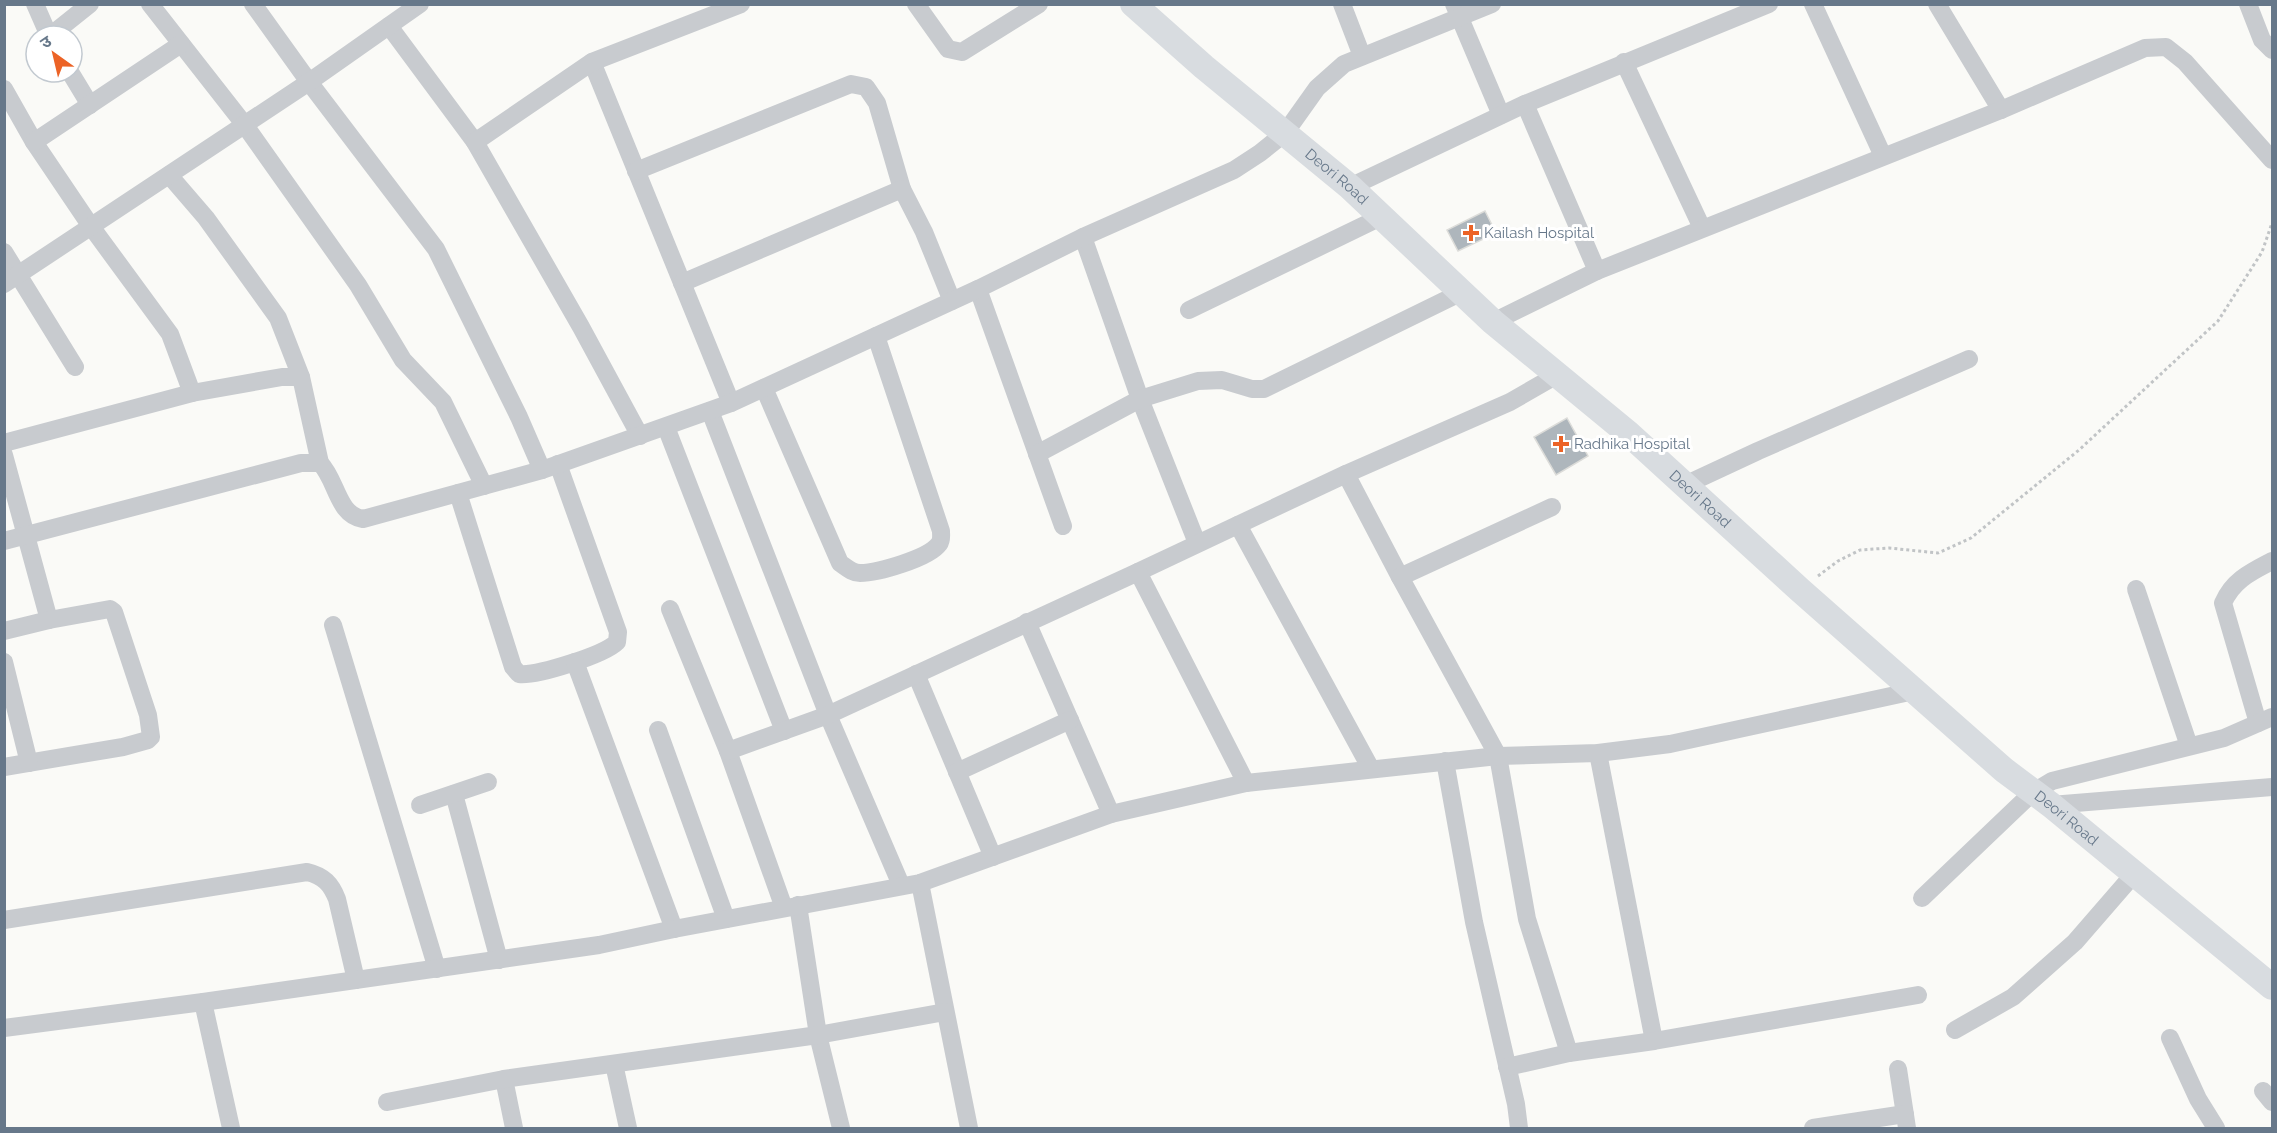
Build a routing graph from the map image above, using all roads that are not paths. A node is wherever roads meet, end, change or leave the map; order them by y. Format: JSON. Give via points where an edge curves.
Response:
{"nodes":[{"id":1,"x":34,"y":4,"type":"edge"},
{"id":2,"x":90,"y":4,"type":"edge"},
{"id":3,"x":150,"y":4,"type":"edge"},
{"id":4,"x":253,"y":4,"type":"edge"},
{"id":5,"x":420,"y":4,"type":"edge"},
{"id":6,"x":741,"y":4,"type":"edge"},
{"id":7,"x":916,"y":4,"type":"edge"},
{"id":8,"x":1039,"y":4,"type":"edge"},
{"id":9,"x":1133,"y":4,"type":"edge"},
{"id":10,"x":1342,"y":4,"type":"edge"},
{"id":11,"x":1492,"y":4,"type":"edge"},
{"id":12,"x":1768,"y":4,"type":"edge"},
{"id":13,"x":1813,"y":4,"type":"edge"},
{"id":14,"x":1937,"y":4,"type":"edge"},
{"id":15,"x":2248,"y":4,"type":"edge"},
{"id":16,"x":1456,"y":11,"type":"edge"},
{"id":17,"x":43,"y":24,"type":"edge"},
{"id":18,"x":64,"y":24,"type":"edge"},
{"id":19,"x":389,"y":26,"type":"junction"},
{"id":20,"x":181,"y":44,"type":"junction"},
{"id":21,"x":2272,"y":50,"type":"edge"},
{"id":22,"x":1362,"y":56,"type":"junction"},
{"id":23,"x":592,"y":62,"type":"junction"},
{"id":24,"x":1624,"y":62,"type":"junction"},
{"id":25,"x":309,"y":82,"type":"junction"},
{"id":26,"x":77,"y":84,"type":"edge"},
{"id":27,"x":4,"y":89,"type":"edge"},
{"id":28,"x":1524,"y":104,"type":"junction"},
{"id":29,"x":90,"y":105,"type":"junction"},
{"id":30,"x":2001,"y":110,"type":"junction"},
{"id":31,"x":1501,"y":115,"type":"junction"},
{"id":32,"x":244,"y":124,"type":"junction"},
{"id":33,"x":1285,"y":133,"type":"junction"},
{"id":34,"x":34,"y":142,"type":"junction"},
{"id":35,"x":475,"y":142,"type":"junction"},
{"id":36,"x":1882,"y":156,"type":"junction"},
{"id":37,"x":2272,"y":160,"type":"edge"},
{"id":38,"x":636,"y":171,"type":"junction"},
{"id":39,"x":169,"y":174,"type":"junction"},
{"id":40,"x":1350,"y":187,"type":"junction"},
{"id":41,"x":902,"y":189,"type":"junction"},
{"id":42,"x":1381,"y":217,"type":"junction"},
{"id":43,"x":90,"y":225,"type":"junction"},
{"id":44,"x":1702,"y":228,"type":"junction"},
{"id":45,"x":1083,"y":237,"type":"junction"},
{"id":46,"x":4,"y":252,"type":"edge"},
{"id":47,"x":1597,"y":271,"type":"junction"},
{"id":48,"x":11,"y":279,"type":"edge"},
{"id":49,"x":682,"y":282,"type":"junction"},
{"id":50,"x":978,"y":289,"type":"junction"},
{"id":51,"x":1462,"y":292,"type":"junction"},
{"id":52,"x":952,"y":301,"type":"junction"},
{"id":53,"x":1189,"y":310,"type":"dead end"},
{"id":54,"x":1493,"y":322,"type":"junction"},
{"id":55,"x":876,"y":336,"type":"junction"},
{"id":56,"x":1969,"y":359,"type":"dead end"},
{"id":57,"x":75,"y":367,"type":"dead end"},
{"id":58,"x":1557,"y":375,"type":"junction"},
{"id":59,"x":301,"y":377,"type":"junction"},
{"id":60,"x":764,"y":388,"type":"junction"},
{"id":61,"x":192,"y":393,"type":"junction"},
{"id":62,"x":1140,"y":399,"type":"junction"},
{"id":63,"x":731,"y":403,"type":"junction"},
{"id":64,"x":710,"y":411,"type":"junction"},
{"id":65,"x":666,"y":427,"type":"junction"},
{"id":66,"x":640,"y":436,"type":"junction"},
{"id":67,"x":4,"y":443,"type":"edge"},
{"id":68,"x":1037,"y":454,"type":"junction"},
{"id":69,"x":4,"y":455,"type":"edge"},
{"id":70,"x":320,"y":463,"type":"junction"},
{"id":71,"x":550,"y":467,"type":"junction"},
{"id":72,"x":1346,"y":474,"type":"junction"},
{"id":73,"x":1685,"y":485,"type":"junction"},
{"id":74,"x":484,"y":486,"type":"junction"},
{"id":75,"x":458,"y":493,"type":"junction"},
{"id":76,"x":1552,"y":507,"type":"dead end"},
{"id":77,"x":1238,"y":525,"type":"junction"},
{"id":78,"x":1063,"y":526,"type":"dead end"},
{"id":79,"x":26,"y":535,"type":"junction"},
{"id":80,"x":4,"y":542,"type":"edge"},
{"id":81,"x":1197,"y":543,"type":"junction"},
{"id":82,"x":2272,"y":561,"type":"edge"},
{"id":83,"x":1138,"y":572,"type":"junction"},
{"id":84,"x":1400,"y":577,"type":"junction"},
{"id":85,"x":2136,"y":589,"type":"dead end"},
{"id":86,"x":670,"y":609,"type":"dead end"},
{"id":87,"x":49,"y":620,"type":"junction"},
{"id":88,"x":1027,"y":622,"type":"junction"},
{"id":89,"x":333,"y":625,"type":"dead end"},
{"id":90,"x":4,"y":631,"type":"edge"},
{"id":91,"x":4,"y":662,"type":"edge"},
{"id":92,"x":575,"y":662,"type":"junction"},
{"id":93,"x":916,"y":674,"type":"junction"},
{"id":94,"x":1914,"y":691,"type":"junction"},
{"id":95,"x":828,"y":715,"type":"junction"},
{"id":96,"x":1070,"y":720,"type":"junction"},
{"id":97,"x":2265,"y":720,"type":"edge"},
{"id":98,"x":658,"y":730,"type":"dead end"},
{"id":99,"x":784,"y":731,"type":"junction"},
{"id":100,"x":2189,"y":746,"type":"junction"},
{"id":101,"x":728,"y":751,"type":"junction"},
{"id":102,"x":1598,"y":753,"type":"junction"},
{"id":103,"x":1498,"y":756,"type":"junction"},
{"id":104,"x":1445,"y":761,"type":"junction"},
{"id":105,"x":29,"y":763,"type":"junction"},
{"id":106,"x":4,"y":767,"type":"edge"},
{"id":107,"x":1371,"y":769,"type":"junction"},
{"id":108,"x":957,"y":772,"type":"junction"},
{"id":109,"x":488,"y":782,"type":"dead end"},
{"id":110,"x":1246,"y":783,"type":"junction"},
{"id":111,"x":2272,"y":787,"type":"edge"},
{"id":112,"x":454,"y":794,"type":"junction"},
{"id":113,"x":2041,"y":799,"type":"junction"},
{"id":114,"x":420,"y":805,"type":"dead end"},
{"id":115,"x":1111,"y":814,"type":"junction"},
{"id":116,"x":993,"y":857,"type":"junction"},
{"id":117,"x":2134,"y":874,"type":"junction"},
{"id":118,"x":920,"y":883,"type":"junction"},
{"id":119,"x":901,"y":885,"type":"junction"},
{"id":120,"x":1922,"y":898,"type":"dead end"},
{"id":121,"x":791,"y":906,"type":"junction"},
{"id":122,"x":726,"y":919,"type":"junction"},
{"id":123,"x":4,"y":920,"type":"edge"},
{"id":124,"x":674,"y":928,"type":"junction"},
{"id":125,"x":499,"y":960,"type":"junction"},
{"id":126,"x":437,"y":969,"type":"junction"},
{"id":127,"x":356,"y":980,"type":"junction"},
{"id":128,"x":2272,"y":987,"type":"edge"},
{"id":129,"x":1918,"y":995,"type":"dead end"},
{"id":130,"x":203,"y":1002,"type":"junction"},
{"id":131,"x":945,"y":1012,"type":"junction"},
{"id":132,"x":4,"y":1028,"type":"edge"},
{"id":133,"x":1954,"y":1030,"type":"dead end"},
{"id":134,"x":818,"y":1035,"type":"junction"},
{"id":135,"x":2170,"y":1038,"type":"dead end"},
{"id":136,"x":1654,"y":1041,"type":"junction"},
{"id":137,"x":1569,"y":1053,"type":"junction"},
{"id":138,"x":614,"y":1064,"type":"junction"},
{"id":139,"x":1507,"y":1067,"type":"junction"},
{"id":140,"x":1898,"y":1069,"type":"dead end"},
{"id":141,"x":504,"y":1079,"type":"junction"},
{"id":142,"x":387,"y":1102,"type":"dead end"},
{"id":143,"x":1906,"y":1121,"type":"edge"},
{"id":144,"x":231,"y":1128,"type":"edge"},
{"id":145,"x":514,"y":1128,"type":"edge"},
{"id":146,"x":628,"y":1128,"type":"edge"},
{"id":147,"x":837,"y":1128,"type":"edge"},
{"id":148,"x":969,"y":1128,"type":"edge"},
{"id":149,"x":1519,"y":1128,"type":"edge"},
{"id":150,"x":1813,"y":1128,"type":"edge"},
{"id":151,"x":2216,"y":1128,"type":"edge"}],
"edges":[{"from":1,"to":17,"type":"street"},
{"from":2,"to":18,"type":"street"},
{"from":3,"to":20,"type":"street"},
{"from":4,"to":25,"type":"street"},
{"from":5,"to":19,"type":"street"},
{"from":6,"to":23,"type":"street"},
{"from":7,"to":8,"type":"street","via":[[948,49],[962,52]]},
{"from":9,"to":33,"type":"street","name":"Deori Road"},
{"from":10,"to":22,"type":"street"},
{"from":11,"to":16,"type":"street"},
{"from":12,"to":24,"type":"street"},
{"from":13,"to":36,"type":"street"},
{"from":14,"to":30,"type":"street"},
{"from":15,"to":21,"type":"street","via":[[2262,40]]},
{"from":16,"to":22,"type":"street"},
{"from":16,"to":31,"type":"street"},
{"from":19,"to":25,"type":"street"},
{"from":19,"to":35,"type":"street"},
{"from":20,"to":29,"type":"street"},
{"from":20,"to":32,"type":"street"},
{"from":22,"to":33,"type":"street","via":[[1344,64],[1317,88]]},
{"from":23,"to":35,"type":"street"},
{"from":23,"to":38,"type":"street"},
{"from":24,"to":28,"type":"street"},
{"from":24,"to":44,"type":"street"},
{"from":25,"to":32,"type":"street"},
{"from":25,"to":71,"type":"street","via":[[436,249],[519,417]]},
{"from":26,"to":29,"type":"street"},
{"from":27,"to":34,"type":"street"},
{"from":28,"to":31,"type":"street"},
{"from":28,"to":47,"type":"street"},
{"from":29,"to":34,"type":"street"},
{"from":30,"to":36,"type":"street"},
{"from":30,"to":37,"type":"street","via":[[2145,48],[2166,47],[2185,62]]},
{"from":31,"to":40,"type":"street"},
{"from":32,"to":39,"type":"street"},
{"from":32,"to":74,"type":"street","via":[[358,285],[404,360],[443,402]]},
{"from":33,"to":40,"type":"street","name":"Deori Road"},
{"from":33,"to":45,"type":"street","via":[[1234,170]]},
{"from":34,"to":43,"type":"street"},
{"from":35,"to":66,"type":"street"},
{"from":36,"to":44,"type":"street"},
{"from":38,"to":41,"type":"street","via":[[851,84],[866,87],[877,103]]},
{"from":38,"to":49,"type":"street"},
{"from":39,"to":43,"type":"street"},
{"from":39,"to":59,"type":"street","via":[[278,318]]},
{"from":40,"to":42,"type":"street","name":"Deori Road"},
{"from":41,"to":49,"type":"street"},
{"from":41,"to":52,"type":"street"},
{"from":42,"to":51,"type":"street","name":"Deori Road"},
{"from":42,"to":53,"type":"street"},
{"from":43,"to":48,"type":"street"},
{"from":43,"to":61,"type":"street","via":[[170,334]]},
{"from":44,"to":47,"type":"street"},
{"from":45,"to":50,"type":"street"},
{"from":45,"to":62,"type":"street"},
{"from":46,"to":48,"type":"street"},
{"from":47,"to":54,"type":"street"},
{"from":48,"to":57,"type":"street"},
{"from":49,"to":63,"type":"street"},
{"from":50,"to":52,"type":"street"},
{"from":50,"to":68,"type":"street"},
{"from":51,"to":54,"type":"street","name":"Deori Road"},
{"from":51,"to":62,"type":"street","via":[[1264,389],[1210,379]]},
{"from":52,"to":55,"type":"street"},
{"from":54,"to":58,"type":"street","name":"Deori Road"},
{"from":55,"to":60,"type":"street"},
{"from":55,"to":60,"type":"street","via":[[941,531],[938,546],[925,556],[859,573],[840,563]]},
{"from":56,"to":73,"type":"street"},
{"from":58,"to":72,"type":"street","via":[[1510,402]]},
{"from":58,"to":73,"type":"street","name":"Deori Road"},
{"from":59,"to":61,"type":"street"},
{"from":59,"to":70,"type":"street"},
{"from":60,"to":63,"type":"street"},
{"from":61,"to":67,"type":"street"},
{"from":62,"to":68,"type":"street"},
{"from":62,"to":81,"type":"street"},
{"from":63,"to":64,"type":"street"},
{"from":64,"to":65,"type":"street"},
{"from":64,"to":95,"type":"street"},
{"from":65,"to":66,"type":"street"},
{"from":65,"to":99,"type":"street"},
{"from":66,"to":71,"type":"street"},
{"from":68,"to":78,"type":"street"},
{"from":69,"to":79,"type":"street"},
{"from":70,"to":75,"type":"street","via":[[346,511],[354,518],[363,519]]},
{"from":70,"to":79,"type":"street","via":[[301,463]]},
{"from":71,"to":74,"type":"street"},
{"from":71,"to":92,"type":"street","via":[[618,632],[617,642],[609,649]]},
{"from":72,"to":77,"type":"street"},
{"from":72,"to":84,"type":"street"},
{"from":73,"to":94,"type":"street","name":"Deori Road"},
{"from":74,"to":75,"type":"street"},
{"from":75,"to":92,"type":"street","via":[[513,667],[519,674],[527,675]]},
{"from":76,"to":84,"type":"street"},
{"from":77,"to":81,"type":"street"},
{"from":77,"to":107,"type":"street"},
{"from":79,"to":80,"type":"street"},
{"from":79,"to":87,"type":"street"},
{"from":81,"to":83,"type":"street"},
{"from":82,"to":97,"type":"street","via":[[2229,589],[2223,603]]},
{"from":83,"to":88,"type":"street"},
{"from":83,"to":110,"type":"street"},
{"from":84,"to":103,"type":"street"},
{"from":85,"to":100,"type":"street"},
{"from":86,"to":101,"type":"street"},
{"from":87,"to":90,"type":"street"},
{"from":87,"to":105,"type":"street","via":[[110,609],[114,612],[148,715],[151,737],[123,747]]},
{"from":88,"to":93,"type":"street"},
{"from":88,"to":96,"type":"street"},
{"from":89,"to":126,"type":"street"},
{"from":91,"to":105,"type":"street"},
{"from":92,"to":124,"type":"street"},
{"from":93,"to":95,"type":"street"},
{"from":93,"to":108,"type":"street"},
{"from":94,"to":102,"type":"street","via":[[1670,744]]},
{"from":94,"to":113,"type":"street","name":"Deori Road"},
{"from":95,"to":99,"type":"street"},
{"from":95,"to":119,"type":"street"},
{"from":96,"to":108,"type":"street"},
{"from":96,"to":115,"type":"street"},
{"from":97,"to":100,"type":"street","via":[[2224,738]]},
{"from":98,"to":122,"type":"street"},
{"from":99,"to":101,"type":"street"},
{"from":100,"to":113,"type":"street","via":[[2052,781]]},
{"from":101,"to":121,"type":"street"},
{"from":102,"to":103,"type":"street"},
{"from":102,"to":136,"type":"street"},
{"from":103,"to":104,"type":"street"},
{"from":103,"to":137,"type":"street","via":[[1527,919]]},
{"from":104,"to":107,"type":"street"},
{"from":104,"to":139,"type":"street","via":[[1474,922]]},
{"from":105,"to":106,"type":"street"},
{"from":107,"to":110,"type":"street"},
{"from":108,"to":116,"type":"street"},
{"from":109,"to":112,"type":"street"},
{"from":110,"to":115,"type":"street"},
{"from":111,"to":113,"type":"street"},
{"from":112,"to":114,"type":"street"},
{"from":112,"to":125,"type":"street"},
{"from":113,"to":117,"type":"street","name":"Deori Road"},
{"from":113,"to":120,"type":"street"},
{"from":115,"to":116,"type":"street"},
{"from":116,"to":118,"type":"street"},
{"from":117,"to":128,"type":"street","name":"Deori Road"},
{"from":117,"to":133,"type":"street","via":[[2074,942],[2013,997]]},
{"from":118,"to":119,"type":"street"},
{"from":118,"to":131,"type":"street"},
{"from":119,"to":121,"type":"street"},
{"from":121,"to":122,"type":"street"},
{"from":121,"to":134,"type":"street"},
{"from":122,"to":124,"type":"street"},
{"from":123,"to":127,"type":"street","via":[[308,872],[325,879],[332,887]]},
{"from":124,"to":125,"type":"street","via":[[599,945]]},
{"from":125,"to":126,"type":"street"},
{"from":126,"to":127,"type":"street"},
{"from":127,"to":130,"type":"street"},
{"from":129,"to":136,"type":"street"},
{"from":130,"to":132,"type":"street"},
{"from":130,"to":144,"type":"street"},
{"from":131,"to":134,"type":"street"},
{"from":131,"to":148,"type":"street"},
{"from":134,"to":138,"type":"street"},
{"from":134,"to":147,"type":"street"},
{"from":135,"to":151,"type":"street"},
{"from":136,"to":137,"type":"street"},
{"from":137,"to":139,"type":"street"},
{"from":138,"to":141,"type":"street"},
{"from":138,"to":146,"type":"street"},
{"from":139,"to":149,"type":"street"},
{"from":140,"to":143,"type":"street"},
{"from":141,"to":142,"type":"street"},
{"from":141,"to":145,"type":"street"},
{"from":143,"to":150,"type":"street"}]}
